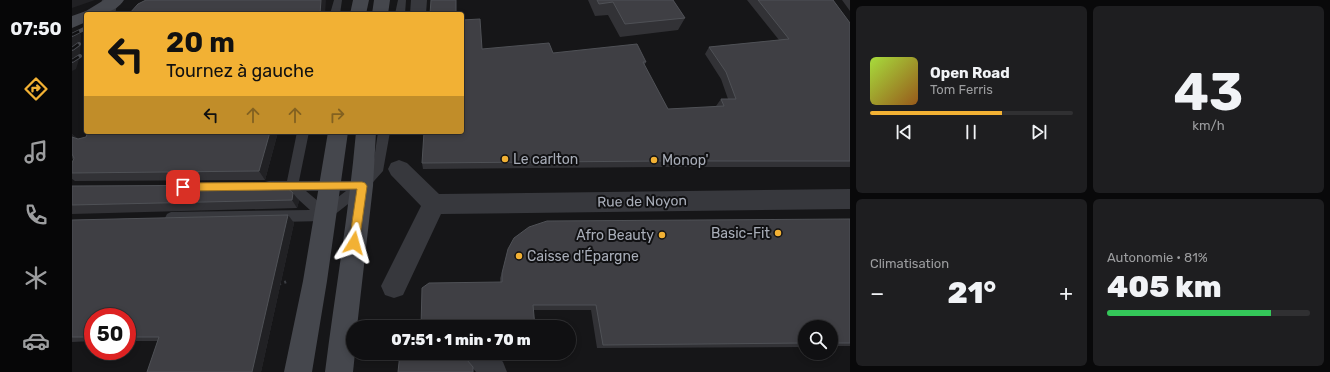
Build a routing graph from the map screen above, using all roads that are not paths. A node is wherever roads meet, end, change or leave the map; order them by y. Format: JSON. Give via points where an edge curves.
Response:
{"nodes":[{"id":1,"x":338,"y":0,"type":"edge"},
{"id":2,"x":361,"y":0,"type":"edge"},
{"id":3,"x":382,"y":0,"type":"edge"},
{"id":4,"x":402,"y":0,"type":"edge"},
{"id":5,"x":419,"y":0,"type":"edge"},
{"id":6,"x":110,"y":5,"type":"edge"},
{"id":7,"x":96,"y":12,"type":"edge"},
{"id":8,"x":335,"y":12,"type":"edge"},
{"id":9,"x":358,"y":12,"type":"edge"},
{"id":10,"x":380,"y":12,"type":"edge"},
{"id":11,"x":400,"y":12,"type":"edge"},
{"id":12,"x":418,"y":12,"type":"edge"},
{"id":13,"x":84,"y":17,"type":"edge"},
{"id":14,"x":72,"y":22,"type":"edge"},
{"id":15,"x":303,"y":134,"type":"edge"},
{"id":16,"x":338,"y":134,"type":"edge"},
{"id":17,"x":366,"y":134,"type":"edge"},
{"id":18,"x":384,"y":134,"type":"edge"},
{"id":19,"x":399,"y":168,"type":"dead end"},
{"id":20,"x":261,"y":186,"type":"edge"},
{"id":21,"x":292,"y":186,"type":"junction"},
{"id":22,"x":362,"y":186,"type":"junction"},
{"id":23,"x":329,"y":187,"type":"junction"},
{"id":24,"x":850,"y":199,"type":"edge"},
{"id":25,"x":434,"y":204,"type":"junction"},
{"id":26,"x":325,"y":215,"type":"junction"},
{"id":27,"x":157,"y":219,"type":"edge"},
{"id":28,"x":394,"y":286,"type":"dead end"},
{"id":29,"x":484,"y":360,"type":"edge"},
{"id":30,"x":298,"y":372,"type":"edge"},
{"id":31,"x":339,"y":372,"type":"edge"},
{"id":32,"x":493,"y":372,"type":"edge"}],
"edges":[{"from":1,"to":8,"type":"lane"},
{"from":2,"to":9,"type":"main road"},
{"from":3,"to":10,"type":"main road"},
{"from":4,"to":11,"type":"lane"},
{"from":5,"to":12,"type":"street"},
{"from":6,"to":7,"type":"main road"},
{"from":13,"to":14,"type":"main road"},
{"from":15,"to":21,"type":"lane"},
{"from":16,"to":23,"type":"main road"},
{"from":17,"to":22,"type":"main road"},
{"from":18,"to":22,"type":"lane","via":[[379,168]]},
{"from":19,"to":25,"type":"street"},
{"from":20,"to":21,"type":"lane"},
{"from":21,"to":23,"type":"lane"},
{"from":21,"to":26,"type":"lane"},
{"from":22,"to":23,"type":"lane"},
{"from":22,"to":26,"type":"lane"},
{"from":22,"to":31,"type":"main road"},
{"from":23,"to":26,"type":"main road"},
{"from":24,"to":25,"type":"street","name":"Rue de Noyon"},
{"from":25,"to":28,"type":"street"},
{"from":26,"to":27,"type":"lane"},
{"from":26,"to":30,"type":"main road"},
{"from":29,"to":32,"type":"street"}]}
